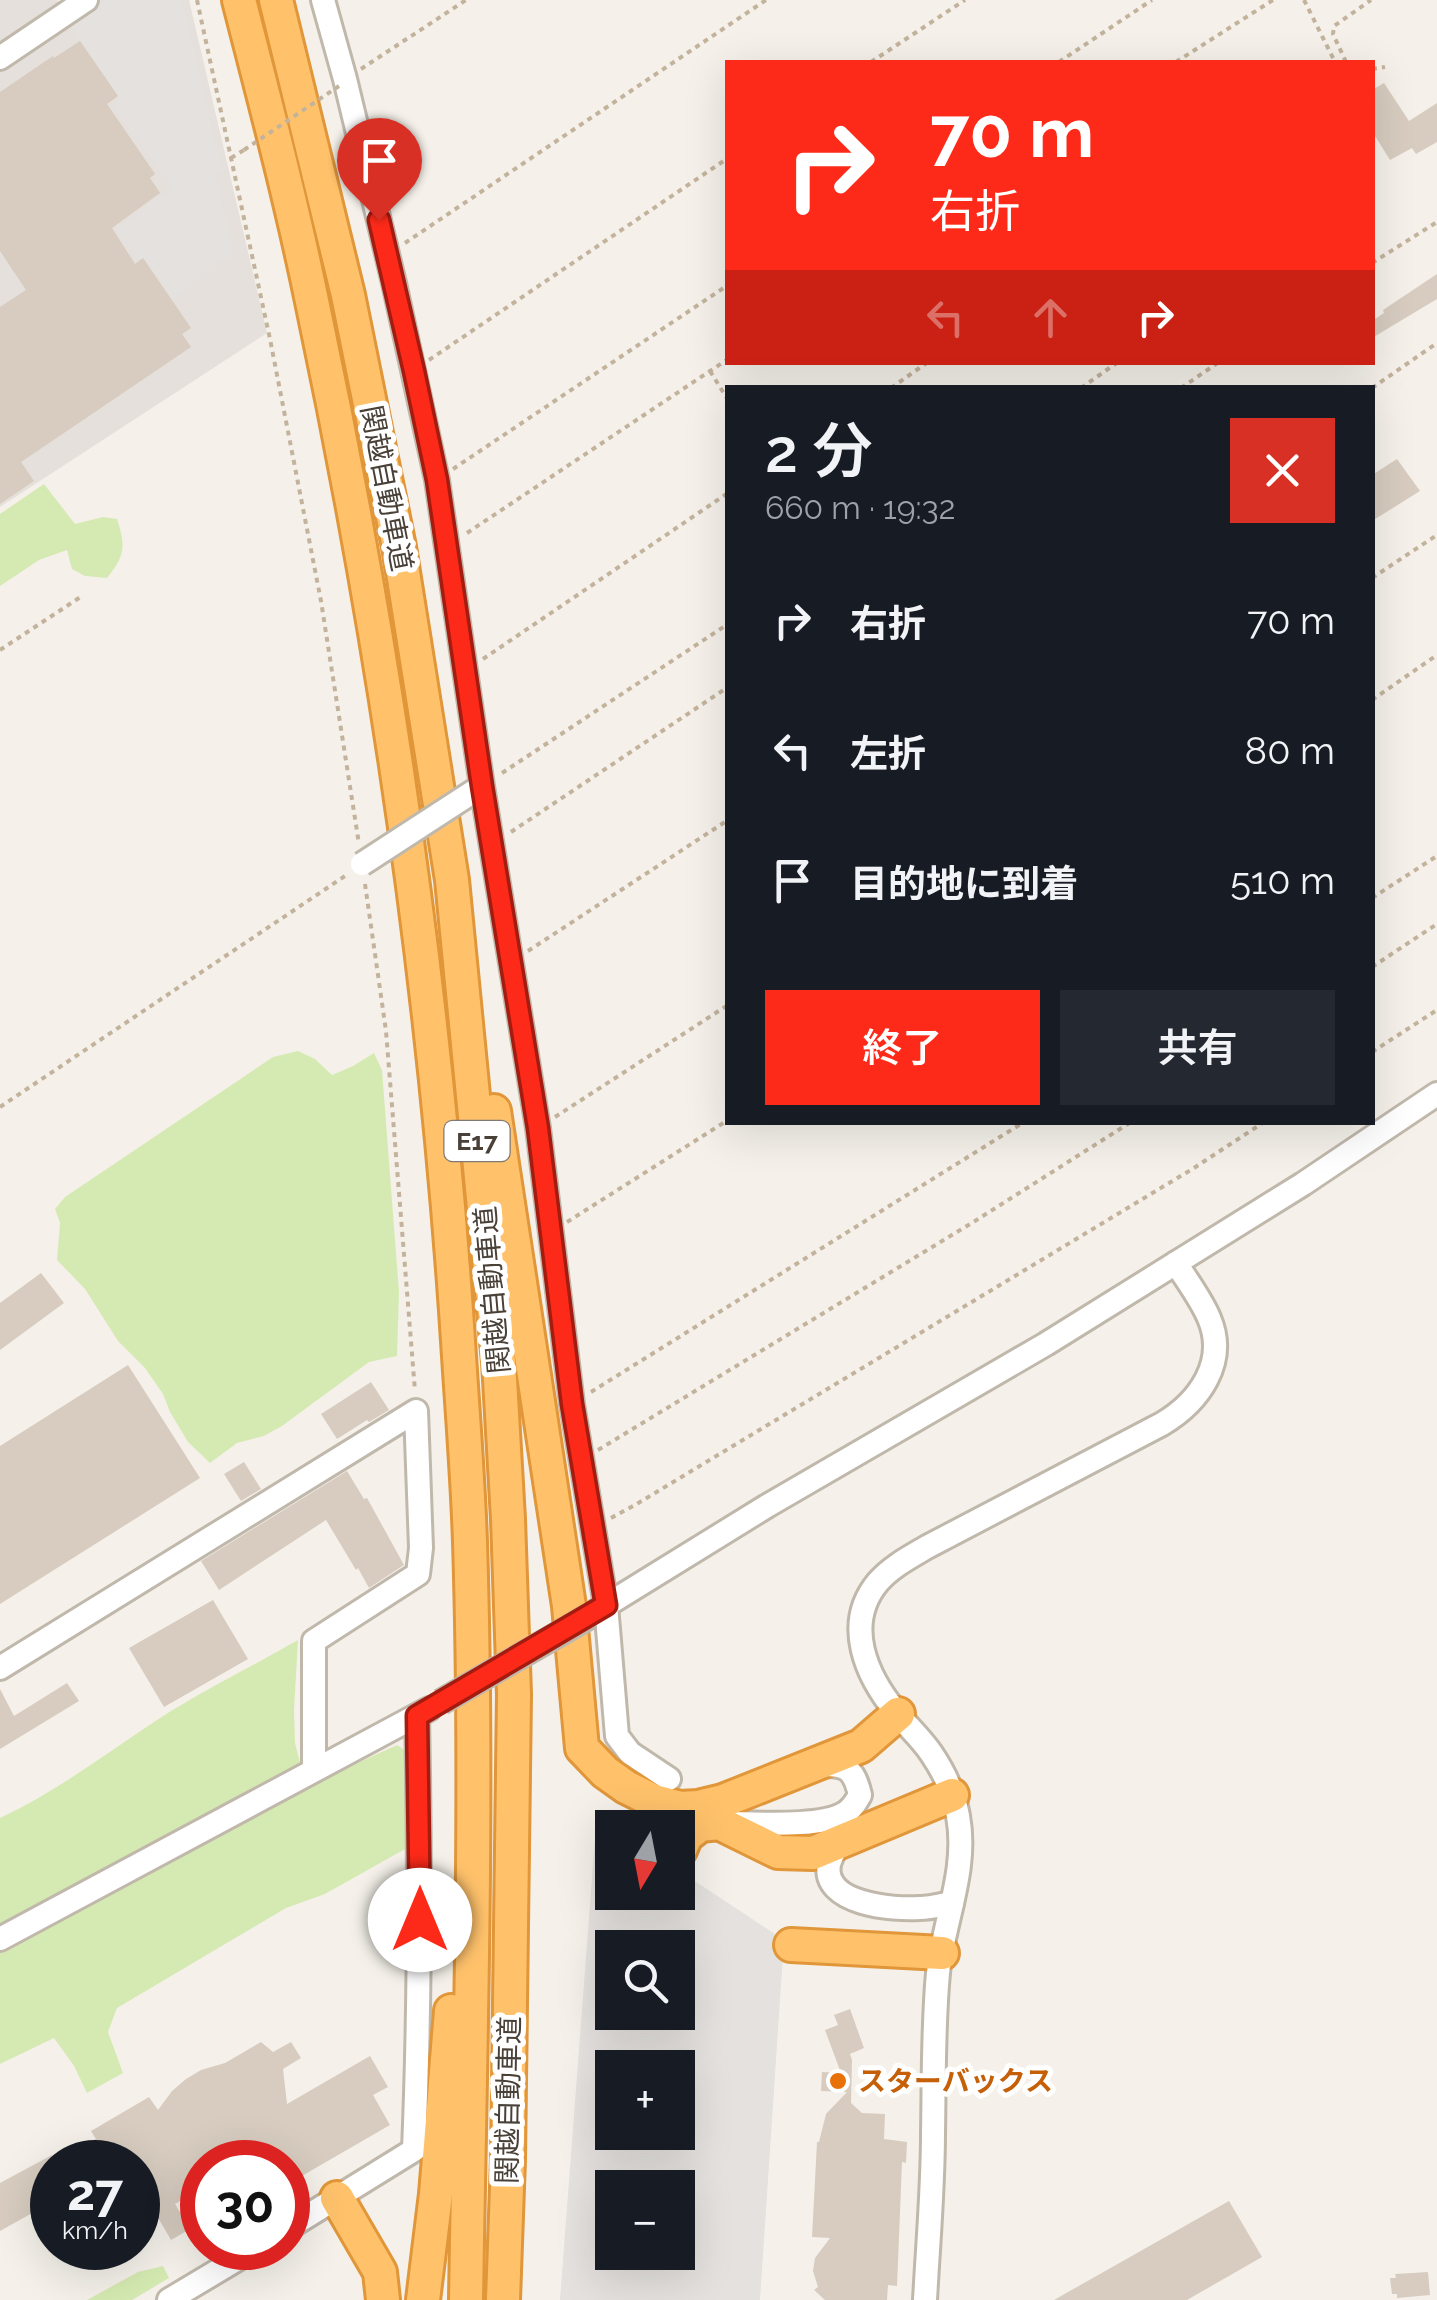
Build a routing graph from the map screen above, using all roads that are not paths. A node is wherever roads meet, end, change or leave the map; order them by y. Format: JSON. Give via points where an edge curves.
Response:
{"nodes":[{"id":1,"x":86,"y":0,"type":"edge"},
{"id":2,"x":238,"y":0,"type":"edge"},
{"id":3,"x":276,"y":0,"type":"edge"},
{"id":4,"x":323,"y":0,"type":"edge"},
{"id":5,"x":0,"y":58,"type":"edge"},
{"id":6,"x":482,"y":786,"type":"junction"},
{"id":7,"x":362,"y":864,"type":"road end"},
{"id":8,"x":452,"y":880,"type":"junction"},
{"id":9,"x":1437,"y":1094,"type":"edge"},
{"id":10,"x":1176,"y":1263,"type":"junction"},
{"id":11,"x":598,"y":1610,"type":"junction"},
{"id":12,"x":0,"y":1668,"type":"edge"},
{"id":13,"x":898,"y":1714,"type":"junction"},
{"id":14,"x":417,"y":1716,"type":"junction"},
{"id":15,"x":474,"y":1751,"type":"junction"},
{"id":16,"x":817,"y":1765,"type":"junction"},
{"id":17,"x":314,"y":1770,"type":"junction"},
{"id":18,"x":669,"y":1780,"type":"dead end"},
{"id":19,"x":952,"y":1795,"type":"junction"},
{"id":20,"x":719,"y":1823,"type":"junction"},
{"id":21,"x":695,"y":1829,"type":"edge"},
{"id":22,"x":839,"y":1842,"type":"junction"},
{"id":23,"x":952,"y":1903,"type":"junction"},
{"id":24,"x":0,"y":1939,"type":"edge"},
{"id":25,"x":791,"y":1945,"type":"dead end"},
{"id":26,"x":942,"y":1953,"type":"junction"},
{"id":27,"x":337,"y":2198,"type":"junction"},
{"id":28,"x":310,"y":2215,"type":"edge"},
{"id":29,"x":219,"y":2270,"type":"edge"},
{"id":30,"x":168,"y":2300,"type":"edge"},
{"id":31,"x":383,"y":2300,"type":"edge"},
{"id":32,"x":423,"y":2300,"type":"edge"},
{"id":33,"x":466,"y":2300,"type":"edge"},
{"id":34,"x":502,"y":2300,"type":"edge"},
{"id":35,"x":925,"y":2300,"type":"edge"}],
"edges":[{"from":1,"to":5,"type":"street"},
{"from":2,"to":15,"type":"highway","name":"関越自動車道","number":"E17","via":[[313,303],[414,891],[453,1257],[470,1539]]},
{"from":3,"to":8,"type":"highway","name":"関越自動車道","number":"E17","via":[[348,296],[399,547]]},
{"from":4,"to":6,"type":"street","via":[[437,480]]},
{"from":6,"to":7,"type":"street","bridge":true},
{"from":6,"to":11,"type":"street","via":[[538,1128],[593,1527]]},
{"from":8,"to":16,"type":"highway","via":[[500,1138],[569,1606],[582,1748],[626,1787],[680,1808],[723,1801]]},
{"from":8,"to":34,"type":"highway","name":"関越自動車道","number":"E17","via":[[499,1362],[509,1538],[514,1694]]},
{"from":9,"to":10,"type":"street"},
{"from":10,"to":11,"type":"street"},
{"from":10,"to":13,"type":"street","via":[[1209,1317],[1215,1340],[1208,1377],[1177,1415],[927,1547],[878,1582],[864,1607],[860,1641],[866,1667]]},
{"from":11,"to":14,"type":"street","bridge":true},
{"from":11,"to":18,"type":"street","via":[[617,1736]]},
{"from":12,"to":17,"type":"street","via":[[416,1411],[418,1574],[314,1641]]},
{"from":13,"to":16,"type":"highway","via":[[860,1746]]},
{"from":13,"to":19,"type":"street","via":[[932,1754]]},
{"from":14,"to":17,"type":"street"},
{"from":14,"to":27,"type":"street","via":[[421,1880],[414,2150]]},
{"from":15,"to":32,"type":"highway"},
{"from":15,"to":33,"type":"highway","name":"関越自動車道","number":"E17"},
{"from":16,"to":20,"type":"street","via":[[836,1764],[857,1780],[860,1795],[843,1815]]},
{"from":17,"to":24,"type":"street"},
{"from":19,"to":22,"type":"highway"},
{"from":19,"to":23,"type":"street","via":[[960,1851]]},
{"from":20,"to":21,"type":"highway"},
{"from":20,"to":22,"type":"highway","via":[[778,1852],[813,1853]]},
{"from":22,"to":23,"type":"street","via":[[828,1865],[830,1879],[853,1900],[906,1909]]},
{"from":23,"to":26,"type":"street"},
{"from":25,"to":26,"type":"highway"},
{"from":26,"to":35,"type":"street"},
{"from":27,"to":28,"type":"street"},
{"from":27,"to":31,"type":"highway","via":[[380,2272]]},
{"from":29,"to":30,"type":"street"}]}
